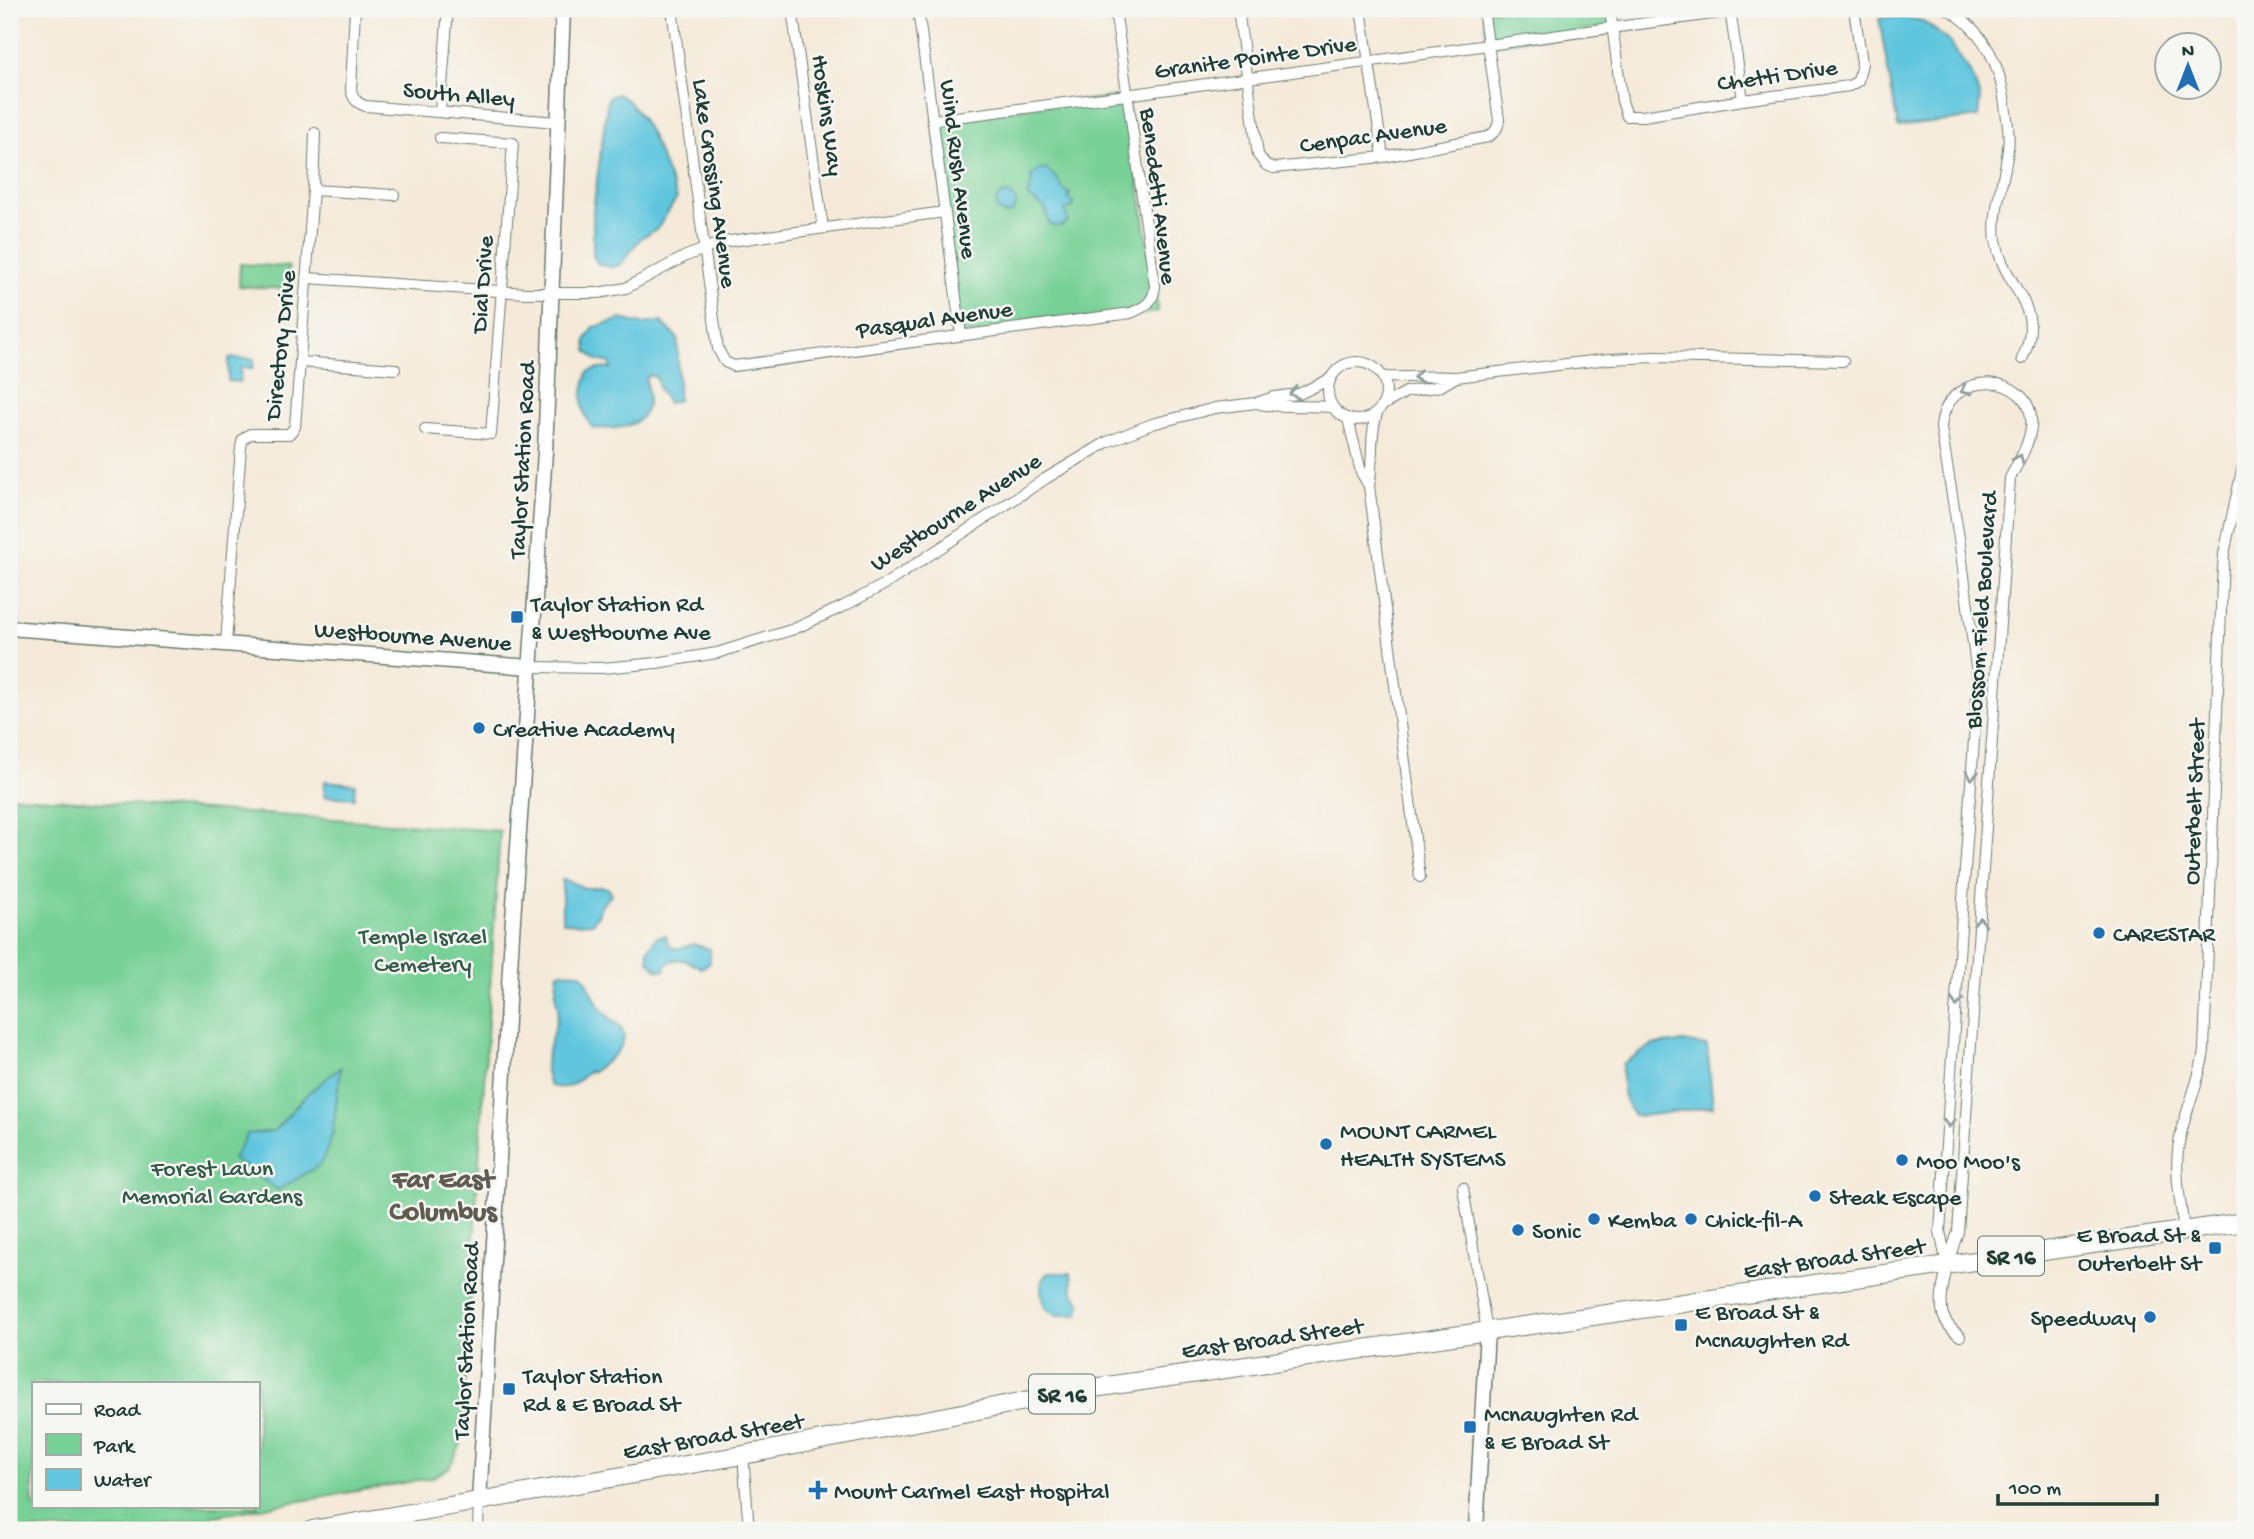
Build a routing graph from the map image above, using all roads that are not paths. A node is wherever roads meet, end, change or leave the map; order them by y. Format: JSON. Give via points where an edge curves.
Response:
{"nodes":[{"id":1,"x":355,"y":9,"type":"edge"},
{"id":2,"x":448,"y":9,"type":"edge"},
{"id":3,"x":563,"y":9,"type":"edge"},
{"id":4,"x":672,"y":9,"type":"edge"},
{"id":5,"x":792,"y":9,"type":"edge"},
{"id":6,"x":918,"y":9,"type":"edge"},
{"id":7,"x":1115,"y":9,"type":"edge"},
{"id":8,"x":1238,"y":9,"type":"edge"},
{"id":9,"x":1361,"y":9,"type":"edge"},
{"id":10,"x":1483,"y":9,"type":"edge"},
{"id":11,"x":1609,"y":9,"type":"edge"},
{"id":12,"x":1748,"y":9,"type":"edge"},
{"id":13,"x":1854,"y":9,"type":"edge"},
{"id":14,"x":1948,"y":9,"type":"edge"},
{"id":15,"x":1731,"y":10,"type":"edge"},
{"id":16,"x":1612,"y":26,"type":"junction"},
{"id":17,"x":1488,"y":45,"type":"junction"},
{"id":18,"x":1369,"y":61,"type":"junction"},
{"id":19,"x":1249,"y":78,"type":"junction"},
{"id":20,"x":1126,"y":95,"type":"junction"},
{"id":21,"x":1743,"y":100,"type":"junction"},
{"id":22,"x":440,"y":112,"type":"junction"},
{"id":23,"x":933,"y":120,"type":"junction"},
{"id":24,"x":557,"y":122,"type":"junction"},
{"id":25,"x":315,"y":133,"type":"dead end"},
{"id":26,"x":440,"y":138,"type":"dead end"},
{"id":27,"x":1383,"y":157,"type":"junction"},
{"id":28,"x":313,"y":190,"type":"junction"},
{"id":29,"x":394,"y":195,"type":"dead end"},
{"id":30,"x":944,"y":212,"type":"junction"},
{"id":31,"x":823,"y":228,"type":"junction"},
{"id":32,"x":704,"y":249,"type":"junction"},
{"id":33,"x":307,"y":278,"type":"junction"},
{"id":34,"x":502,"y":291,"type":"junction"},
{"id":35,"x":552,"y":294,"type":"junction"},
{"id":36,"x":1148,"y":304,"type":"joint"},
{"id":37,"x":961,"y":335,"type":"junction"},
{"id":38,"x":2022,"y":359,"type":"dead end"},
{"id":39,"x":300,"y":362,"type":"junction"},
{"id":40,"x":725,"y":362,"type":"joint"},
{"id":41,"x":1843,"y":362,"type":"dead end"},
{"id":42,"x":395,"y":369,"type":"dead end"},
{"id":43,"x":1383,"y":377,"type":"junction"},
{"id":44,"x":1456,"y":377,"type":"junction"},
{"id":45,"x":1330,"y":379,"type":"junction"},
{"id":46,"x":1256,"y":403,"type":"junction"},
{"id":47,"x":1332,"y":407,"type":"junction"},
{"id":48,"x":1380,"y":409,"type":"junction"},
{"id":49,"x":1348,"y":419,"type":"junction"},
{"id":50,"x":425,"y":429,"type":"dead end"},
{"id":51,"x":2245,"y":456,"type":"edge"},
{"id":52,"x":1369,"y":485,"type":"junction"},
{"id":53,"x":9,"y":628,"type":"edge"},
{"id":54,"x":226,"y":643,"type":"junction"},
{"id":55,"x":531,"y":667,"type":"junction"},
{"id":56,"x":1420,"y":877,"type":"dead end"},
{"id":57,"x":1463,"y":1188,"type":"dead end"},
{"id":58,"x":2245,"y":1222,"type":"edge"},
{"id":59,"x":2184,"y":1231,"type":"junction"},
{"id":60,"x":1947,"y":1265,"type":"junction"},
{"id":61,"x":1487,"y":1331,"type":"junction"},
{"id":62,"x":1960,"y":1336,"type":"dead end"},
{"id":63,"x":743,"y":1455,"type":"junction"},
{"id":64,"x":479,"y":1501,"type":"junction"},
{"id":65,"x":312,"y":1530,"type":"edge"},
{"id":66,"x":478,"y":1530,"type":"edge"},
{"id":67,"x":749,"y":1530,"type":"edge"},
{"id":68,"x":1476,"y":1530,"type":"edge"}],
"edges":[{"from":1,"to":22,"type":"street","name":"South Alley","via":[[353,97],[365,106]]},
{"from":2,"to":22,"type":"street"},
{"from":3,"to":24,"type":"main road","name":"Taylor Station Road"},
{"from":4,"to":32,"type":"street","name":"Lake Crossing Avenue"},
{"from":5,"to":31,"type":"street","name":"Hoskins Way"},
{"from":6,"to":23,"type":"street","name":"Wind Rush Avenue"},
{"from":7,"to":20,"type":"street","name":"Benedetti Avenue"},
{"from":8,"to":19,"type":"street"},
{"from":9,"to":18,"type":"street"},
{"from":10,"to":17,"type":"street"},
{"from":11,"to":16,"type":"street"},
{"from":12,"to":15,"type":"street","name":"Granite Pointe Drive"},
{"from":13,"to":21,"type":"street","name":"Chetti Drive","via":[[1862,62],[1858,81]]},
{"from":14,"to":38,"type":"street","via":[[1977,32],[2002,80],[2009,146],[1996,214],[1996,241],[2030,315],[2030,343]]},
{"from":15,"to":16,"type":"street","name":"Granite Pointe Drive"},
{"from":15,"to":21,"type":"street"},
{"from":16,"to":17,"type":"street","name":"Granite Pointe Drive"},
{"from":16,"to":21,"type":"street","name":"Chetti Drive","via":[[1627,116]]},
{"from":17,"to":18,"type":"street","name":"Granite Pointe Drive"},
{"from":17,"to":27,"type":"street","name":"Cenpac Avenue","via":[[1497,130],[1488,137]]},
{"from":18,"to":19,"type":"street","name":"Granite Pointe Drive"},
{"from":18,"to":27,"type":"street"},
{"from":19,"to":20,"type":"street","name":"Granite Pointe Drive"},
{"from":19,"to":27,"type":"street","name":"Cenpac Avenue","via":[[1258,155],[1266,165],[1274,168]]},
{"from":20,"to":23,"type":"street","name":"Granite Pointe Drive"},
{"from":20,"to":36,"type":"street","name":"Benedetti Avenue","via":[[1154,286]]},
{"from":22,"to":24,"type":"street","name":"South Alley"},
{"from":23,"to":30,"type":"street","name":"Wind Rush Avenue"},
{"from":24,"to":35,"type":"main road","name":"Taylor Station Road"},
{"from":25,"to":28,"type":"street","name":"Directory Drive"},
{"from":26,"to":34,"type":"street","name":"Dial Drive","via":[[513,143]]},
{"from":28,"to":29,"type":"street"},
{"from":28,"to":33,"type":"street","name":"Directory Drive"},
{"from":30,"to":31,"type":"street"},
{"from":30,"to":37,"type":"street","name":"Wind Rush Avenue"},
{"from":31,"to":32,"type":"street","via":[[723,242]]},
{"from":32,"to":35,"type":"street","via":[[626,288]]},
{"from":32,"to":40,"type":"street","name":"Lake Crossing Avenue","via":[[718,349]]},
{"from":33,"to":34,"type":"street"},
{"from":33,"to":39,"type":"street","name":"Directory Drive"},
{"from":34,"to":35,"type":"street"},
{"from":34,"to":50,"type":"street","name":"Dial Drive","via":[[491,434]]},
{"from":35,"to":55,"type":"main road","name":"Taylor Station Road"},
{"from":36,"to":37,"type":"street","name":"Pasqual Avenue","via":[[1131,313]]},
{"from":37,"to":40,"type":"street","name":"Pasqual Avenue","via":[[750,365]]},
{"from":39,"to":42,"type":"street"},
{"from":39,"to":54,"type":"street","name":"Directory Drive","via":[[293,431],[284,435],[250,433],[240,447]]},
{"from":41,"to":44,"type":"street","via":[[1654,357]]},
{"from":44,"to":43,"type":"street","one_way":true},
{"from":43,"to":45,"type":"street","via":[[1370,364],[1351,362]]},
{"from":43,"to":48,"type":"street","via":[[1386,395]]},
{"from":44,"to":48,"type":"street","via":[[1441,386],[1406,392]]},
{"from":45,"to":46,"type":"street","name":"Westbourne Avenue","one_way":true,"via":[[1299,394]]},
{"from":45,"to":47,"type":"street"},
{"from":46,"to":47,"type":"street","name":"Westbourne Avenue"},
{"from":46,"to":55,"type":"street","name":"Westbourne Avenue","via":[[1215,408],[1107,442],[887,583],[794,628],[717,653],[656,663]]},
{"from":47,"to":49,"type":"street"},
{"from":48,"to":49,"type":"street","via":[[1368,418]]},
{"from":48,"to":52,"type":"street","via":[[1372,429]]},
{"from":49,"to":52,"type":"street","via":[[1361,472]]},
{"from":51,"to":59,"type":"street","name":"Outerbelt Street","via":[[2224,554],[2204,1050],[2178,1150]]},
{"from":52,"to":56,"type":"street"},
{"from":53,"to":54,"type":"main road","name":"Westbourne Avenue"},
{"from":54,"to":55,"type":"main road","name":"Westbourne Avenue"},
{"from":55,"to":64,"type":"main road","name":"Taylor Station Road"},
{"from":57,"to":61,"type":"street"},
{"from":58,"to":59,"type":"highway","name":"East Broad Street","number":"SR 16"},
{"from":59,"to":60,"type":"highway","name":"East Broad Street","number":"SR 16"},
{"from":60,"to":60,"type":"street","name":"Blossom Field Boulevard","one_way":true,"via":[[1958,1232],[2010,478],[2031,428],[2026,402],[2012,389],[1987,382],[1955,395],[1942,414],[1941,428],[1978,682],[1940,1231]]},
{"from":60,"to":61,"type":"highway","name":"East Broad Street","number":"SR 16"},
{"from":60,"to":62,"type":"street","via":[[1942,1314]]},
{"from":61,"to":63,"type":"highway","name":"East Broad Street","number":"SR 16","via":[[1104,1386]]},
{"from":61,"to":68,"type":"main road"},
{"from":63,"to":64,"type":"highway","name":"East Broad Street","number":"SR 16"},
{"from":63,"to":67,"type":"street"},
{"from":64,"to":65,"type":"highway","name":"East Broad Street","number":"SR 16"},
{"from":64,"to":66,"type":"street"}]}
